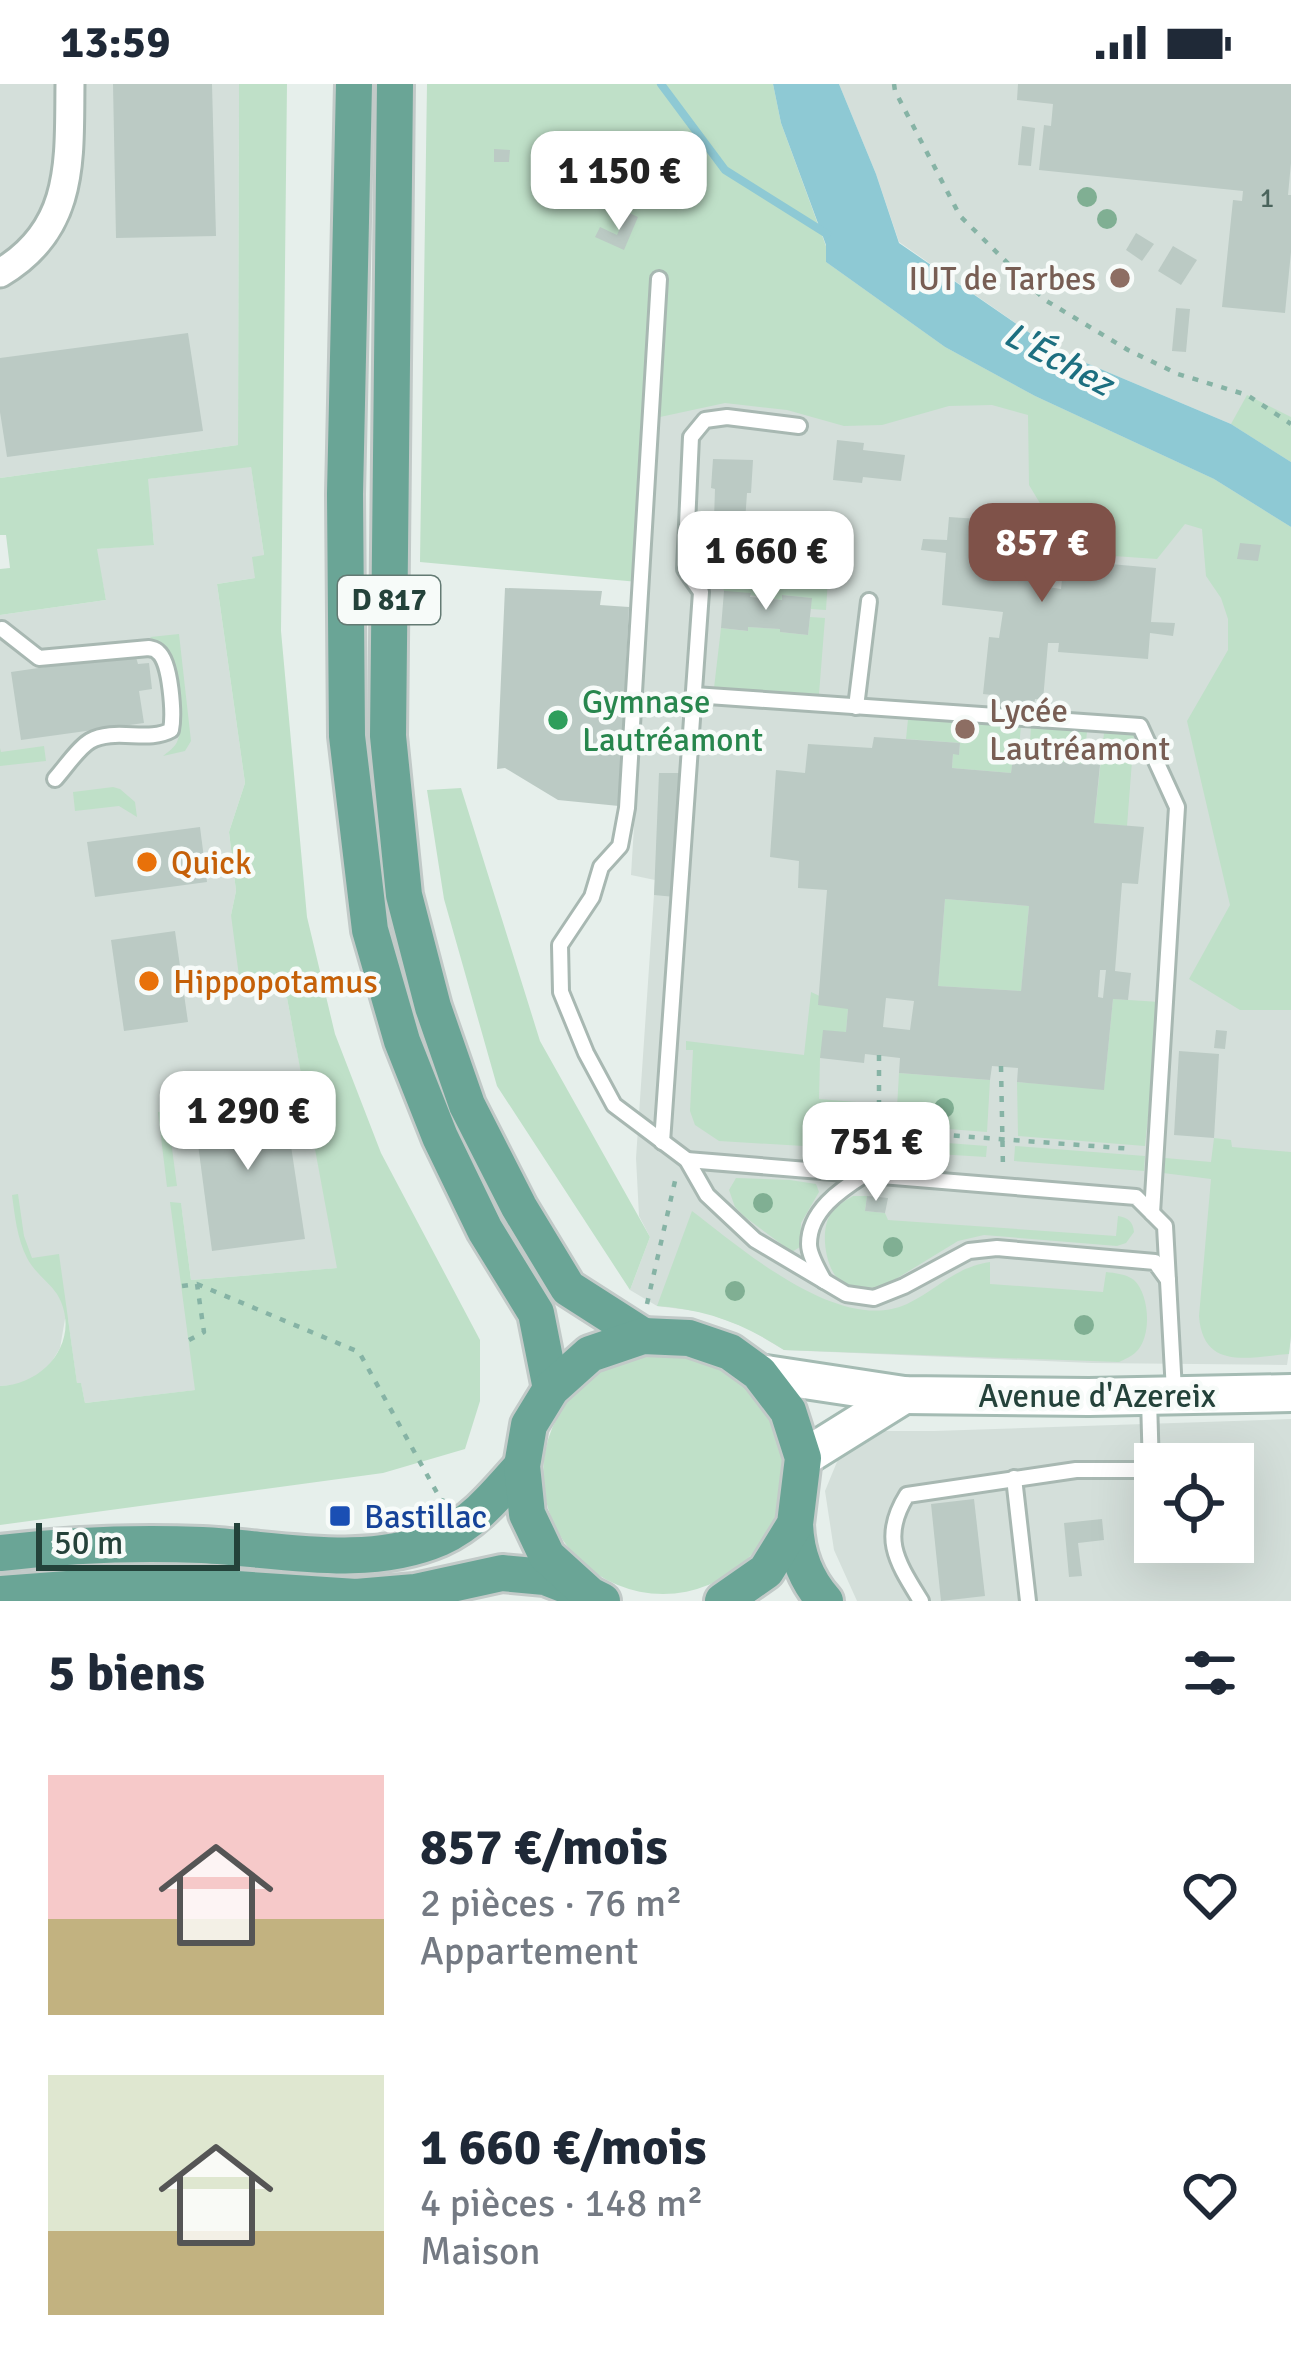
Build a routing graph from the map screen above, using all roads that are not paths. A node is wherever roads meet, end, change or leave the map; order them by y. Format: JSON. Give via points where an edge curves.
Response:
{"nodes":[{"id":1,"x":70,"y":84,"type":"edge"},
{"id":2,"x":354,"y":84,"type":"edge"},
{"id":3,"x":395,"y":84,"type":"edge"},
{"id":4,"x":0,"y":273,"type":"edge"},
{"id":5,"x":659,"y":279,"type":"dead end"},
{"id":6,"x":799,"y":426,"type":"dead end"},
{"id":7,"x":868,"y":601,"type":"dead end"},
{"id":8,"x":2,"y":628,"type":"edge"},
{"id":9,"x":694,"y":695,"type":"junction"},
{"id":10,"x":856,"y":706,"type":"junction"},
{"id":11,"x":56,"y":779,"type":"dead end"},
{"id":12,"x":662,"y":1142,"type":"junction"},
{"id":13,"x":687,"y":1160,"type":"junction"},
{"id":14,"x":864,"y":1175,"type":"junction"},
{"id":15,"x":1152,"y":1213,"type":"junction"},
{"id":16,"x":1168,"y":1280,"type":"junction"},
{"id":17,"x":824,"y":1282,"type":"junction"},
{"id":18,"x":643,"y":1336,"type":"junction"},
{"id":19,"x":759,"y":1372,"type":"junction"},
{"id":20,"x":551,"y":1389,"type":"junction"},
{"id":21,"x":1284,"y":1393,"type":"edge"},
{"id":22,"x":904,"y":1395,"type":"junction"},
{"id":23,"x":1162,"y":1396,"type":"junction"},
{"id":24,"x":803,"y":1458,"type":"junction"},
{"id":25,"x":522,"y":1466,"type":"junction"},
{"id":26,"x":1014,"y":1478,"type":"junction"},
{"id":27,"x":795,"y":1524,"type":"junction"},
{"id":28,"x":0,"y":1553,"type":"edge"},
{"id":29,"x":0,"y":1594,"type":"edge"},
{"id":30,"x":596,"y":1598,"type":"edge"},
{"id":31,"x":723,"y":1601,"type":"edge"},
{"id":32,"x":825,"y":1601,"type":"edge"},
{"id":33,"x":921,"y":1601,"type":"edge"},
{"id":34,"x":1028,"y":1601,"type":"edge"}],
"edges":[{"from":1,"to":4,"type":"street","via":[[64,192],[35,244]]},
{"from":2,"to":20,"type":"main road","number":"D 817","via":[[347,736],[370,930],[440,1137],[536,1313]]},
{"from":3,"to":18,"type":"main road","number":"D 817","via":[[388,736],[404,895],[467,1105],[519,1208],[568,1288]]},
{"from":5,"to":12,"type":"lane","via":[[627,808],[620,846],[560,945],[562,992],[586,1053],[614,1105]]},
{"from":6,"to":9,"type":"lane","via":[[727,417],[705,420],[691,437],[685,569],[701,592]]},
{"from":7,"to":10,"type":"lane"},
{"from":8,"to":11,"type":"lane","via":[[39,658],[149,648],[166,664],[171,730],[91,741]]},
{"from":9,"to":10,"type":"lane"},
{"from":9,"to":12,"type":"lane"},
{"from":10,"to":15,"type":"lane","via":[[1140,726],[1177,807]]},
{"from":12,"to":13,"type":"lane"},
{"from":13,"to":14,"type":"lane"},
{"from":13,"to":17,"type":"lane","via":[[707,1196],[754,1240]]},
{"from":14,"to":15,"type":"lane","via":[[1136,1197]]},
{"from":14,"to":17,"type":"lane","via":[[816,1219],[808,1245]]},
{"from":15,"to":16,"type":"lane","via":[[1165,1226]]},
{"from":16,"to":17,"type":"lane","via":[[1155,1262],[998,1248],[969,1251],[874,1298]]},
{"from":16,"to":23,"type":"lane"},
{"from":18,"to":19,"type":"main road","via":[[689,1338]]},
{"from":18,"to":20,"type":"main road","via":[[590,1354]]},
{"from":19,"to":22,"type":"main road","name":"Avenue d'Azereix"},
{"from":19,"to":24,"type":"main road","via":[[788,1411]]},
{"from":20,"to":25,"type":"main road","via":[[529,1425]]},
{"from":21,"to":23,"type":"main road","name":"Avenue d'Azereix"},
{"from":22,"to":23,"type":"main road","name":"Avenue d'Azereix"},
{"from":22,"to":24,"type":"main road"},
{"from":23,"to":26,"type":"lane","via":[[1150,1470]]},
{"from":24,"to":27,"type":"main road"},
{"from":25,"to":28,"type":"main road","via":[[476,1517],[399,1550],[348,1556],[134,1543]]},
{"from":25,"to":30,"type":"main road","via":[[527,1514],[548,1556]]},
{"from":26,"to":33,"type":"lane","via":[[907,1495],[893,1517],[896,1561]]},
{"from":26,"to":34,"type":"lane"},
{"from":27,"to":31,"type":"main road","via":[[766,1571]]},
{"from":27,"to":32,"type":"main road","via":[[796,1549]]},
{"from":29,"to":30,"type":"main road","via":[[147,1582],[356,1597],[502,1573],[544,1576]]}]}
